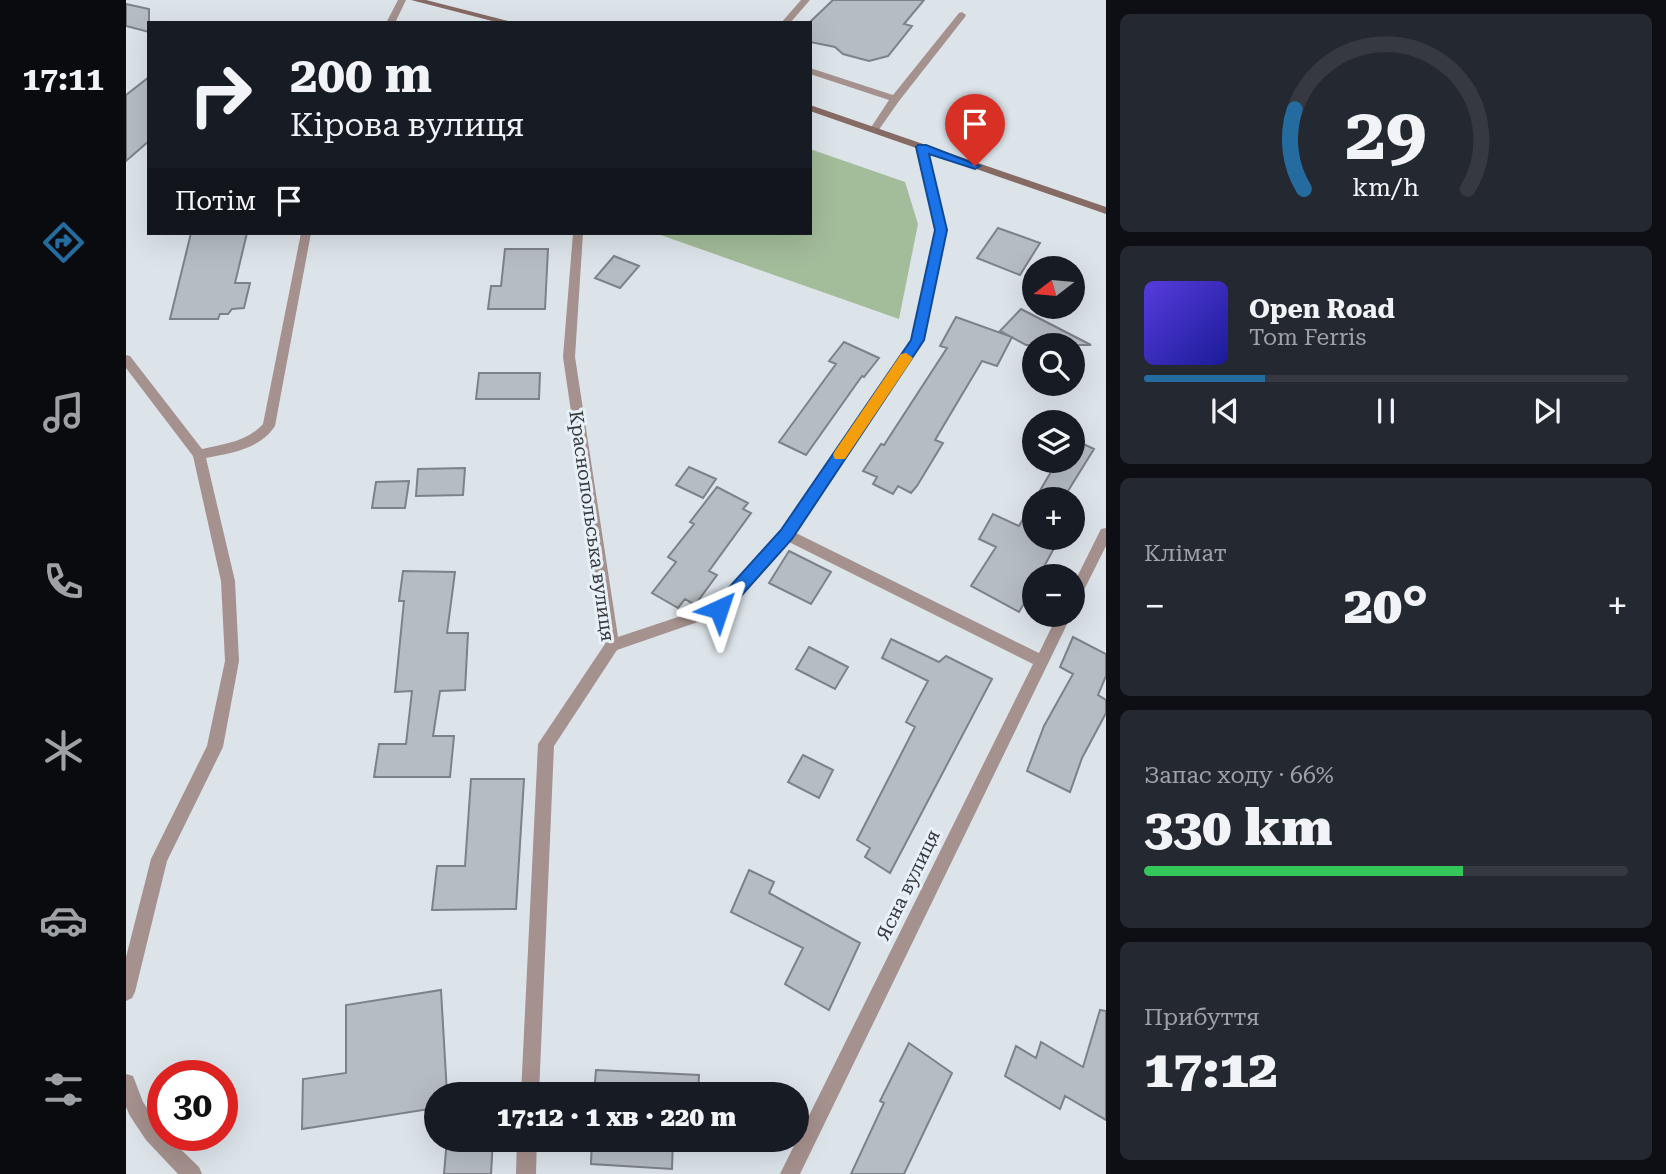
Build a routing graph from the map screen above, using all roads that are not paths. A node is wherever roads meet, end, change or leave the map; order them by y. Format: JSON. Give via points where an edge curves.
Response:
{"nodes":[{"id":1,"x":402,"y":0,"type":"edge"},
{"id":2,"x":415,"y":0,"type":"edge"},
{"id":3,"x":806,"y":0,"type":"edge"},
{"id":4,"x":962,"y":15,"type":"dead end"},
{"id":5,"x":391,"y":21,"type":"edge"},
{"id":6,"x":504,"y":21,"type":"edge"},
{"id":7,"x":787,"y":21,"type":"edge"},
{"id":8,"x":812,"y":72,"type":"edge"},
{"id":9,"x":895,"y":99,"type":"junction"},
{"id":10,"x":812,"y":109,"type":"edge"},
{"id":11,"x":875,"y":129,"type":"junction"},
{"id":12,"x":922,"y":147,"type":"junction"},
{"id":13,"x":1106,"y":211,"type":"edge"},
{"id":14,"x":306,"y":235,"type":"edge"},
{"id":15,"x":578,"y":235,"type":"edge"},
{"id":16,"x":126,"y":359,"type":"edge"},
{"id":17,"x":199,"y":455,"type":"junction"},
{"id":18,"x":1106,"y":533,"type":"edge"},
{"id":19,"x":787,"y":535,"type":"junction"},
{"id":20,"x":1085,"y":574,"type":"edge"},
{"id":21,"x":1058,"y":627,"type":"edge"},
{"id":22,"x":612,"y":645,"type":"junction"},
{"id":23,"x":1041,"y":662,"type":"junction"},
{"id":24,"x":126,"y":992,"type":"edge"},
{"id":25,"x":531,"y":1082,"type":"edge"},
{"id":26,"x":126,"y":1083,"type":"edge"},
{"id":27,"x":527,"y":1152,"type":"edge"},
{"id":28,"x":192,"y":1174,"type":"edge"},
{"id":29,"x":526,"y":1174,"type":"edge"},
{"id":30,"x":790,"y":1174,"type":"edge"}],
"edges":[{"from":1,"to":5,"type":"street"},
{"from":2,"to":6,"type":"main road"},
{"from":3,"to":7,"type":"street"},
{"from":4,"to":9,"type":"street"},
{"from":8,"to":9,"type":"street"},
{"from":9,"to":11,"type":"street"},
{"from":10,"to":11,"type":"main road"},
{"from":11,"to":12,"type":"main road"},
{"from":12,"to":13,"type":"main road"},
{"from":12,"to":19,"type":"street","via":[[941,230],[918,340]]},
{"from":14,"to":17,"type":"street","via":[[269,426],[248,442]]},
{"from":15,"to":22,"type":"street","name":"Краснопольська вулиця","via":[[569,357]]},
{"from":16,"to":17,"type":"street"},
{"from":17,"to":24,"type":"street","via":[[228,581],[232,661],[215,747],[159,859]]},
{"from":18,"to":20,"type":"street"},
{"from":19,"to":22,"type":"street","via":[[719,609]]},
{"from":19,"to":23,"type":"street"},
{"from":21,"to":23,"type":"street","name":"Ясна вулиця"},
{"from":22,"to":25,"type":"street","name":"Краснопольська вулиця","via":[[546,744]]},
{"from":23,"to":30,"type":"street","name":"Ясна вулиця"},
{"from":26,"to":28,"type":"street","via":[[132,1104],[171,1155]]},
{"from":27,"to":29,"type":"street"}]}
